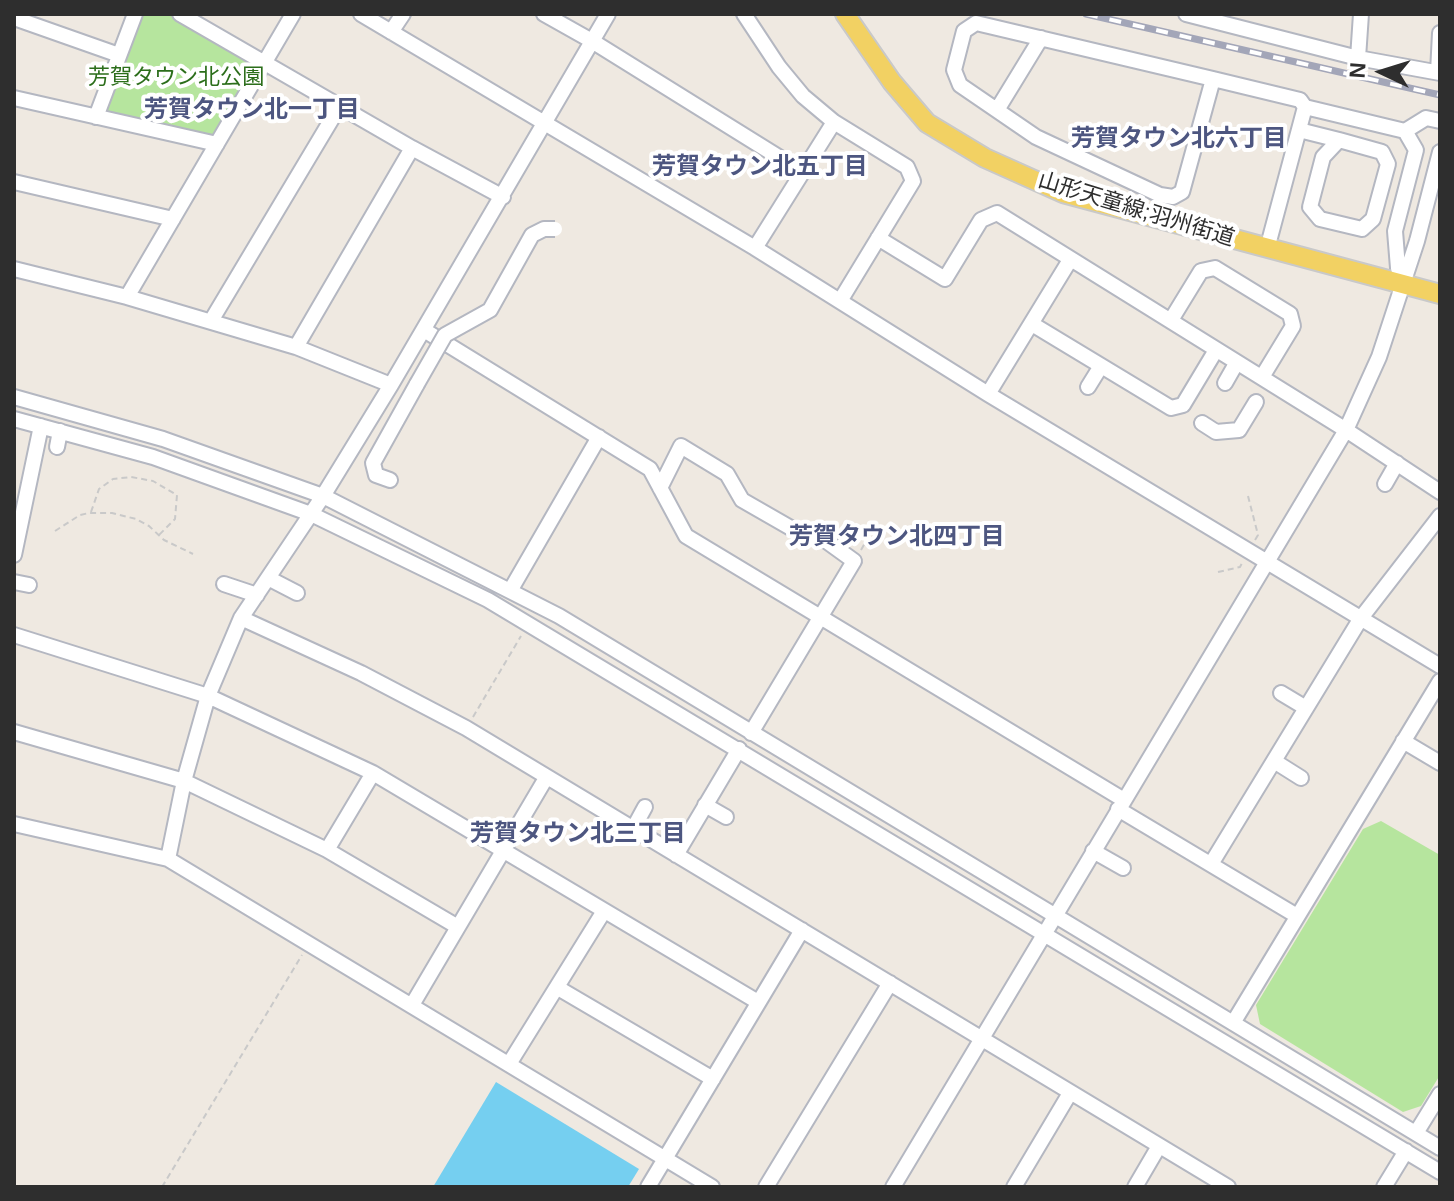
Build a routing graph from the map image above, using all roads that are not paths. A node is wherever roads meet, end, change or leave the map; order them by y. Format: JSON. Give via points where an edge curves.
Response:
{"nodes":[{"id":1,"x":135,"y":14,"type":"edge"},
{"id":2,"x":180,"y":14,"type":"edge"},
{"id":3,"x":293,"y":14,"type":"edge"},
{"id":4,"x":361,"y":14,"type":"edge"},
{"id":5,"x":403,"y":14,"type":"edge"},
{"id":6,"x":544,"y":14,"type":"edge"},
{"id":7,"x":608,"y":14,"type":"edge"},
{"id":8,"x":744,"y":14,"type":"edge"},
{"id":9,"x":845,"y":14,"type":"edge"},
{"id":10,"x":1186,"y":14,"type":"edge"},
{"id":11,"x":1361,"y":14,"type":"edge"},
{"id":12,"x":14,"y":18,"type":"edge"},
{"id":13,"x":391,"y":32,"type":"junction"},
{"id":14,"x":1440,"y":33,"type":"edge"},
{"id":15,"x":1041,"y":38,"type":"junction"},
{"id":16,"x":592,"y":41,"type":"junction"},
{"id":17,"x":119,"y":55,"type":"junction"},
{"id":18,"x":1358,"y":58,"type":"junction"},
{"id":19,"x":265,"y":64,"type":"junction"},
{"id":20,"x":1439,"y":73,"type":"edge"},
{"id":21,"x":1213,"y":79,"type":"junction"},
{"id":22,"x":14,"y":98,"type":"edge"},
{"id":23,"x":339,"y":107,"type":"junction"},
{"id":24,"x":1305,"y":107,"type":"junction"},
{"id":25,"x":997,"y":110,"type":"junction"},
{"id":26,"x":96,"y":117,"type":"junction"},
{"id":27,"x":1440,"y":121,"type":"edge"},
{"id":28,"x":834,"y":122,"type":"junction"},
{"id":29,"x":544,"y":125,"type":"junction"},
{"id":30,"x":1299,"y":130,"type":"junction"},
{"id":31,"x":1405,"y":131,"type":"junction"},
{"id":32,"x":1339,"y":140,"type":"junction"},
{"id":33,"x":217,"y":144,"type":"junction"},
{"id":34,"x":412,"y":148,"type":"junction"},
{"id":35,"x":1440,"y":152,"type":"edge"},
{"id":36,"x":801,"y":171,"type":"junction"},
{"id":37,"x":14,"y":182,"type":"edge"},
{"id":38,"x":503,"y":197,"type":"junction"},
{"id":39,"x":173,"y":219,"type":"junction"},
{"id":40,"x":555,"y":229,"type":"dead end"},
{"id":41,"x":878,"y":238,"type":"junction"},
{"id":42,"x":755,"y":248,"type":"junction"},
{"id":43,"x":1267,"y":249,"type":"junction"},
{"id":44,"x":1070,"y":260,"type":"junction"},
{"id":45,"x":14,"y":269,"type":"edge"},
{"id":46,"x":1404,"y":284,"type":"junction"},
{"id":47,"x":1440,"y":294,"type":"edge"},
{"id":48,"x":127,"y":297,"type":"junction"},
{"id":49,"x":840,"y":301,"type":"junction"},
{"id":50,"x":1171,"y":320,"type":"junction"},
{"id":51,"x":211,"y":321,"type":"junction"},
{"id":52,"x":1032,"y":324,"type":"junction"},
{"id":53,"x":424,"y":330,"type":"junction"},
{"id":54,"x":296,"y":347,"type":"junction"},
{"id":55,"x":1216,"y":350,"type":"junction"},
{"id":56,"x":1237,"y":362,"type":"junction"},
{"id":57,"x":1101,"y":366,"type":"junction"},
{"id":58,"x":1262,"y":377,"type":"junction"},
{"id":59,"x":1225,"y":383,"type":"dead end"},
{"id":60,"x":391,"y":385,"type":"junction"},
{"id":61,"x":1088,"y":387,"type":"dead end"},
{"id":62,"x":988,"y":394,"type":"junction"},
{"id":63,"x":14,"y":397,"type":"edge"},
{"id":64,"x":1256,"y":402,"type":"dead end"},
{"id":65,"x":14,"y":419,"type":"edge"},
{"id":66,"x":1202,"y":423,"type":"dead end"},
{"id":67,"x":41,"y":426,"type":"junction"},
{"id":68,"x":1346,"y":430,"type":"junction"},
{"id":69,"x":60,"y":431,"type":"junction"},
{"id":70,"x":599,"y":437,"type":"junction"},
{"id":71,"x":57,"y":447,"type":"dead end"},
{"id":72,"x":1397,"y":463,"type":"junction"},
{"id":73,"x":390,"y":480,"type":"dead end"},
{"id":74,"x":226,"y":483,"type":"junction"},
{"id":75,"x":1385,"y":484,"type":"dead end"},
{"id":76,"x":660,"y":488,"type":"junction"},
{"id":77,"x":1440,"y":492,"type":"edge"},
{"id":78,"x":323,"y":496,"type":"junction"},
{"id":79,"x":221,"y":499,"type":"dead end"},
{"id":80,"x":311,"y":514,"type":"junction"},
{"id":81,"x":1440,"y":516,"type":"edge"},
{"id":82,"x":15,"y":547,"type":"edge"},
{"id":83,"x":1268,"y":562,"type":"junction"},
{"id":84,"x":268,"y":578,"type":"junction"},
{"id":85,"x":224,"y":584,"type":"dead end"},
{"id":86,"x":510,"y":591,"type":"junction"},
{"id":87,"x":297,"y":593,"type":"dead end"},
{"id":88,"x":257,"y":595,"type":"junction"},
{"id":89,"x":820,"y":617,"type":"junction"},
{"id":90,"x":241,"y":618,"type":"junction"},
{"id":91,"x":1361,"y":618,"type":"junction"},
{"id":92,"x":14,"y":635,"type":"edge"},
{"id":93,"x":1440,"y":666,"type":"edge"},
{"id":94,"x":1440,"y":681,"type":"edge"},
{"id":95,"x":1281,"y":693,"type":"dead end"},
{"id":96,"x":208,"y":696,"type":"junction"},
{"id":97,"x":1306,"y":708,"type":"junction"},
{"id":98,"x":14,"y":732,"type":"edge"},
{"id":99,"x":751,"y":733,"type":"junction"},
{"id":100,"x":1403,"y":741,"type":"junction"},
{"id":101,"x":739,"y":749,"type":"junction"},
{"id":102,"x":1274,"y":761,"type":"junction"},
{"id":103,"x":1440,"y":763,"type":"edge"},
{"id":104,"x":373,"y":773,"type":"junction"},
{"id":105,"x":546,"y":778,"type":"junction"},
{"id":106,"x":1301,"y":778,"type":"dead end"},
{"id":107,"x":184,"y":781,"type":"junction"},
{"id":108,"x":705,"y":805,"type":"junction"},
{"id":109,"x":1121,"y":805,"type":"junction"},
{"id":110,"x":645,"y":807,"type":"dead end"},
{"id":111,"x":726,"y":817,"type":"dead end"},
{"id":112,"x":14,"y":824,"type":"edge"},
{"id":113,"x":633,"y":829,"type":"junction"},
{"id":114,"x":327,"y":850,"type":"junction"},
{"id":115,"x":505,"y":851,"type":"junction"},
{"id":116,"x":1093,"y":851,"type":"junction"},
{"id":117,"x":676,"y":855,"type":"junction"},
{"id":118,"x":168,"y":859,"type":"junction"},
{"id":119,"x":1211,"y":864,"type":"junction"},
{"id":120,"x":1123,"y":868,"type":"dead end"},
{"id":121,"x":604,"y":911,"type":"junction"},
{"id":122,"x":1297,"y":916,"type":"junction"},
{"id":123,"x":1054,"y":917,"type":"junction"},
{"id":124,"x":458,"y":927,"type":"junction"},
{"id":125,"x":802,"y":930,"type":"junction"},
{"id":126,"x":1044,"y":933,"type":"junction"},
{"id":127,"x":890,"y":983,"type":"junction"},
{"id":128,"x":558,"y":988,"type":"junction"},
{"id":129,"x":758,"y":1002,"type":"junction"},
{"id":130,"x":412,"y":1005,"type":"junction"},
{"id":131,"x":1233,"y":1023,"type":"junction"},
{"id":132,"x":982,"y":1040,"type":"junction"},
{"id":133,"x":509,"y":1064,"type":"junction"},
{"id":134,"x":713,"y":1079,"type":"junction"},
{"id":135,"x":1070,"y":1093,"type":"junction"},
{"id":136,"x":1440,"y":1094,"type":"edge"},
{"id":137,"x":1416,"y":1133,"type":"junction"},
{"id":138,"x":1159,"y":1146,"type":"junction"},
{"id":139,"x":1440,"y":1148,"type":"edge"},
{"id":140,"x":1406,"y":1151,"type":"junction"},
{"id":141,"x":665,"y":1159,"type":"junction"},
{"id":142,"x":1440,"y":1172,"type":"edge"},
{"id":143,"x":648,"y":1187,"type":"edge"},
{"id":144,"x":712,"y":1187,"type":"edge"},
{"id":145,"x":766,"y":1187,"type":"edge"},
{"id":146,"x":893,"y":1187,"type":"edge"},
{"id":147,"x":1014,"y":1187,"type":"edge"},
{"id":148,"x":1135,"y":1187,"type":"edge"},
{"id":149,"x":1228,"y":1187,"type":"edge"},
{"id":150,"x":1384,"y":1187,"type":"edge"}],
"edges":[{"from":1,"to":17,"type":"street"},
{"from":2,"to":19,"type":"street"},
{"from":3,"to":19,"type":"street"},
{"from":4,"to":13,"type":"street"},
{"from":5,"to":13,"type":"street"},
{"from":6,"to":16,"type":"street"},
{"from":7,"to":16,"type":"street"},
{"from":8,"to":28,"type":"street","via":[[803,96]]},
{"from":9,"to":43,"type":"main road","name":"山形天童線;羽州街道","via":[[927,123],[985,158],[1063,193]]},
{"from":10,"to":18,"type":"street"},
{"from":11,"to":18,"type":"street"},
{"from":12,"to":17,"type":"street"},
{"from":13,"to":29,"type":"street"},
{"from":14,"to":20,"type":"street"},
{"from":15,"to":21,"type":"street"},
{"from":15,"to":25,"type":"street"},
{"from":15,"to":25,"type":"street","via":[[976,23],[964,31],[954,70],[960,85]]},
{"from":16,"to":29,"type":"street"},
{"from":16,"to":36,"type":"street"},
{"from":17,"to":26,"type":"street"},
{"from":18,"to":20,"type":"street"},
{"from":19,"to":23,"type":"street"},
{"from":19,"to":33,"type":"street"},
{"from":21,"to":24,"type":"street","via":[[1300,100]]},
{"from":21,"to":25,"type":"street","via":[[1182,192],[1173,197],[1036,137]]},
{"from":22,"to":26,"type":"street"},
{"from":23,"to":34,"type":"street"},
{"from":23,"to":51,"type":"street"},
{"from":24,"to":30,"type":"street"},
{"from":24,"to":31,"type":"street"},
{"from":26,"to":33,"type":"street"},
{"from":27,"to":31,"type":"street","via":[[1426,118]]},
{"from":28,"to":36,"type":"street"},
{"from":28,"to":41,"type":"street","via":[[907,167],[913,181]]},
{"from":29,"to":38,"type":"street"},
{"from":29,"to":42,"type":"street"},
{"from":30,"to":32,"type":"street"},
{"from":30,"to":43,"type":"street"},
{"from":31,"to":46,"type":"street","via":[[1416,150],[1395,231]]},
{"from":32,"to":32,"type":"street","via":[[1382,152],[1388,164],[1373,219],[1362,229],[1320,219],[1310,207],[1323,157]]},
{"from":33,"to":39,"type":"street"},
{"from":34,"to":38,"type":"street"},
{"from":34,"to":54,"type":"street"},
{"from":35,"to":46,"type":"street"},
{"from":36,"to":42,"type":"street"},
{"from":37,"to":39,"type":"street"},
{"from":38,"to":53,"type":"street"},
{"from":39,"to":48,"type":"street"},
{"from":40,"to":73,"type":"street","bridge":true,"via":[[532,235],[490,310],[445,335],[373,463],[376,475]]},
{"from":41,"to":44,"type":"street","via":[[945,279],[981,220],[997,213]]},
{"from":41,"to":49,"type":"street"},
{"from":42,"to":49,"type":"street"},
{"from":43,"to":46,"type":"main road","name":"山形天童線;羽州街道"},
{"from":44,"to":50,"type":"street"},
{"from":44,"to":52,"type":"street"},
{"from":45,"to":48,"type":"street"},
{"from":46,"to":47,"type":"main road","name":"山形天童線;羽州街道"},
{"from":46,"to":68,"type":"street"},
{"from":48,"to":51,"type":"street"},
{"from":49,"to":62,"type":"street"},
{"from":50,"to":55,"type":"street"},
{"from":50,"to":58,"type":"street","via":[[1201,271],[1215,268],[1290,314],[1293,326]]},
{"from":51,"to":54,"type":"street"},
{"from":52,"to":57,"type":"street"},
{"from":52,"to":62,"type":"street"},
{"from":53,"to":60,"type":"street"},
{"from":53,"to":70,"type":"street"},
{"from":54,"to":60,"type":"street"},
{"from":55,"to":56,"type":"street"},
{"from":55,"to":57,"type":"street","via":[[1183,405],[1171,408]]},
{"from":56,"to":58,"type":"street"},
{"from":56,"to":59,"type":"street"},
{"from":57,"to":61,"type":"street"},
{"from":58,"to":68,"type":"street"},
{"from":60,"to":78,"type":"street"},
{"from":62,"to":83,"type":"street"},
{"from":63,"to":78,"type":"street","via":[[163,439]]},
{"from":64,"to":66,"type":"street","via":[[1239,430],[1216,432]]},
{"from":65,"to":67,"type":"street"},
{"from":67,"to":69,"type":"street"},
{"from":67,"to":82,"type":"street"},
{"from":68,"to":72,"type":"street"},
{"from":68,"to":83,"type":"street"},
{"from":69,"to":71,"type":"street"},
{"from":69,"to":74,"type":"street"},
{"from":70,"to":76,"type":"street","via":[[650,469]]},
{"from":70,"to":86,"type":"street"},
{"from":72,"to":75,"type":"street"},
{"from":72,"to":77,"type":"street"},
{"from":74,"to":79,"type":"street"},
{"from":74,"to":80,"type":"street"},
{"from":76,"to":89,"type":"street","via":[[686,536]]},
{"from":76,"to":89,"type":"street","via":[[681,446],[727,474],[742,500],[803,535],[818,535],[854,561]]},
{"from":78,"to":80,"type":"street"},
{"from":78,"to":86,"type":"street"},
{"from":80,"to":84,"type":"street"},
{"from":80,"to":101,"type":"street","via":[[488,600]]},
{"from":81,"to":91,"type":"street"},
{"from":83,"to":91,"type":"street"},
{"from":83,"to":109,"type":"street"},
{"from":84,"to":87,"type":"street"},
{"from":84,"to":88,"type":"street"},
{"from":85,"to":88,"type":"street"},
{"from":86,"to":99,"type":"street"},
{"from":88,"to":90,"type":"street"},
{"from":89,"to":99,"type":"street"},
{"from":89,"to":109,"type":"street"},
{"from":90,"to":96,"type":"street","via":[[214,668]]},
{"from":90,"to":105,"type":"street","via":[[466,728]]},
{"from":91,"to":93,"type":"street"},
{"from":91,"to":97,"type":"street"},
{"from":92,"to":96,"type":"street"},
{"from":94,"to":100,"type":"street"},
{"from":95,"to":97,"type":"street"},
{"from":96,"to":104,"type":"street"},
{"from":96,"to":107,"type":"street"},
{"from":97,"to":102,"type":"street"},
{"from":98,"to":107,"type":"street"},
{"from":99,"to":123,"type":"street"},
{"from":100,"to":103,"type":"street"},
{"from":100,"to":122,"type":"street"},
{"from":101,"to":108,"type":"street"},
{"from":101,"to":126,"type":"street"},
{"from":102,"to":106,"type":"street"},
{"from":102,"to":119,"type":"street"},
{"from":104,"to":114,"type":"street"},
{"from":104,"to":115,"type":"street"},
{"from":105,"to":113,"type":"street"},
{"from":105,"to":115,"type":"street"},
{"from":107,"to":114,"type":"street"},
{"from":107,"to":118,"type":"street"},
{"from":108,"to":111,"type":"street"},
{"from":108,"to":117,"type":"street"},
{"from":109,"to":116,"type":"street"},
{"from":109,"to":119,"type":"street"},
{"from":110,"to":113,"type":"street"},
{"from":112,"to":118,"type":"street"},
{"from":113,"to":117,"type":"street"},
{"from":114,"to":124,"type":"street"},
{"from":115,"to":121,"type":"street"},
{"from":115,"to":124,"type":"street"},
{"from":116,"to":120,"type":"street"},
{"from":116,"to":123,"type":"street"},
{"from":117,"to":125,"type":"street"},
{"from":118,"to":130,"type":"street"},
{"from":119,"to":122,"type":"street"},
{"from":121,"to":128,"type":"street"},
{"from":121,"to":129,"type":"street"},
{"from":122,"to":131,"type":"street"},
{"from":123,"to":126,"type":"street"},
{"from":123,"to":131,"type":"street"},
{"from":124,"to":130,"type":"street"},
{"from":125,"to":127,"type":"street"},
{"from":125,"to":129,"type":"street"},
{"from":126,"to":132,"type":"street"},
{"from":126,"to":140,"type":"street"},
{"from":127,"to":132,"type":"street"},
{"from":127,"to":145,"type":"street"},
{"from":128,"to":133,"type":"street"},
{"from":128,"to":134,"type":"street"},
{"from":129,"to":134,"type":"street"},
{"from":130,"to":133,"type":"street"},
{"from":131,"to":137,"type":"street"},
{"from":132,"to":135,"type":"street"},
{"from":132,"to":146,"type":"street"},
{"from":133,"to":141,"type":"street"},
{"from":134,"to":141,"type":"street"},
{"from":135,"to":138,"type":"street"},
{"from":135,"to":147,"type":"street"},
{"from":136,"to":137,"type":"street"},
{"from":137,"to":139,"type":"street"},
{"from":138,"to":148,"type":"street"},
{"from":138,"to":149,"type":"street"},
{"from":140,"to":142,"type":"street"},
{"from":140,"to":150,"type":"street"},
{"from":141,"to":143,"type":"street"},
{"from":141,"to":144,"type":"street"}]}
